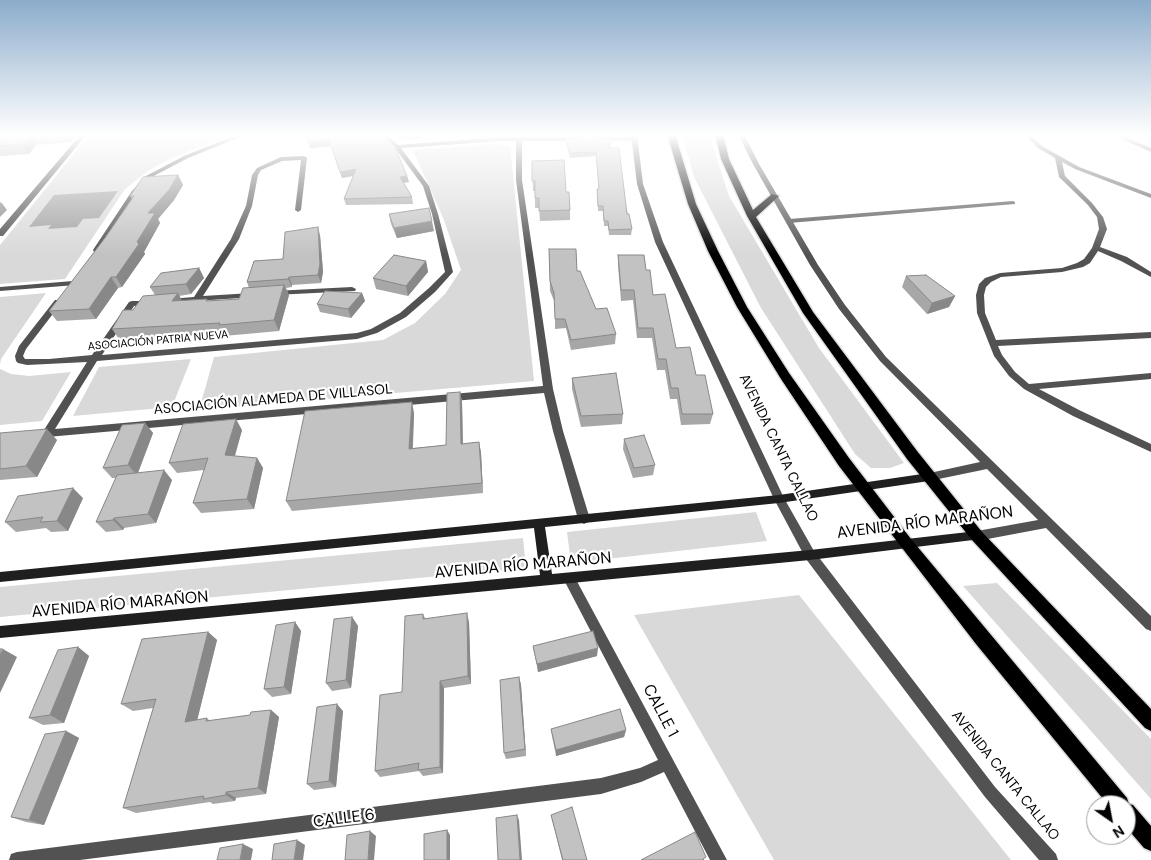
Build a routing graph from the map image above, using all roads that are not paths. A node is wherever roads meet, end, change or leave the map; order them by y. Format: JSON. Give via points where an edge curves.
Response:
{"nodes":[{"id":1,"x":50,"y":174,"type":"edge"},
{"id":2,"x":153,"y":174,"type":"edge"},
{"id":3,"x":256,"y":174,"type":"edge"},
{"id":4,"x":302,"y":174,"type":"edge"},
{"id":5,"x":417,"y":174,"type":"edge"},
{"id":6,"x":518,"y":174,"type":"edge"},
{"id":7,"x":639,"y":174,"type":"edge"},
{"id":8,"x":682,"y":174,"type":"edge"},
{"id":9,"x":733,"y":174,"type":"edge"},
{"id":10,"x":763,"y":174,"type":"edge"},
{"id":11,"x":1061,"y":174,"type":"edge"},
{"id":12,"x":1093,"y":174,"type":"edge"},
{"id":13,"x":775,"y":196,"type":"junction"},
{"id":14,"x":1151,"y":196,"type":"edge"},
{"id":15,"x":1013,"y":203,"type":"dead end"},
{"id":16,"x":298,"y":210,"type":"dead end"},
{"id":17,"x":751,"y":216,"type":"junction"},
{"id":18,"x":789,"y":222,"type":"junction"},
{"id":19,"x":0,"y":234,"type":"edge"},
{"id":20,"x":1096,"y":248,"type":"junction"},
{"id":21,"x":93,"y":256,"type":"edge"},
{"id":22,"x":1151,"y":275,"type":"edge"},
{"id":23,"x":0,"y":289,"type":"edge"},
{"id":24,"x":352,"y":289,"type":"dead end"},
{"id":25,"x":197,"y":299,"type":"junction"},
{"id":26,"x":1151,"y":335,"type":"edge"},
{"id":27,"x":994,"y":343,"type":"junction"},
{"id":28,"x":95,"y":358,"type":"junction"},
{"id":29,"x":1151,"y":376,"type":"edge"},
{"id":30,"x":1027,"y":387,"type":"junction"},
{"id":31,"x":548,"y":389,"type":"junction"},
{"id":32,"x":48,"y":433,"type":"junction"},
{"id":33,"x":28,"y":435,"type":"edge"},
{"id":34,"x":1151,"y":448,"type":"edge"},
{"id":35,"x":989,"y":464,"type":"junction"},
{"id":36,"x":929,"y":477,"type":"junction"},
{"id":37,"x":863,"y":486,"type":"junction"},
{"id":38,"x":779,"y":500,"type":"junction"},
{"id":39,"x":584,"y":519,"type":"junction"},
{"id":40,"x":1047,"y":522,"type":"junction"},
{"id":41,"x":539,"y":523,"type":"junction"},
{"id":42,"x":977,"y":536,"type":"junction"},
{"id":43,"x":906,"y":543,"type":"junction"},
{"id":44,"x":810,"y":554,"type":"junction"},
{"id":45,"x":0,"y":577,"type":"edge"},
{"id":46,"x":569,"y":578,"type":"junction"},
{"id":47,"x":547,"y":580,"type":"junction"},
{"id":48,"x":1151,"y":625,"type":"edge"},
{"id":49,"x":0,"y":632,"type":"edge"},
{"id":50,"x":1151,"y":722,"type":"edge"},
{"id":51,"x":668,"y":763,"type":"junction"},
{"id":52,"x":1112,"y":795,"type":"edge"},
{"id":53,"x":1136,"y":824,"type":"edge"},
{"id":54,"x":1151,"y":841,"type":"edge"},
{"id":55,"x":17,"y":860,"type":"edge"},
{"id":56,"x":720,"y":860,"type":"edge"},
{"id":57,"x":1050,"y":860,"type":"edge"}],
"edges":[{"from":1,"to":19,"type":"street"},
{"from":2,"to":21,"type":"street","via":[[135,191]]},
{"from":3,"to":25,"type":"street","via":[[249,206],[235,239]]},
{"from":4,"to":16,"type":"street"},
{"from":5,"to":28,"type":"street","name":"ASOCIACIÓN PATRIA NUEVA","via":[[426,186],[449,272],[403,315],[374,331],[357,336]]},
{"from":6,"to":31,"type":"street"},
{"from":7,"to":38,"type":"street","name":"AVENIDA CANTA CALLAO","via":[[659,242]]},
{"from":8,"to":37,"type":"main road","via":[[713,251],[742,307],[785,376]]},
{"from":9,"to":17,"type":"main road"},
{"from":10,"to":13,"type":"street"},
{"from":11,"to":20,"type":"street","via":[[1100,217],[1103,229]]},
{"from":12,"to":14,"type":"street"},
{"from":13,"to":17,"type":"main road"},
{"from":13,"to":18,"type":"street"},
{"from":15,"to":18,"type":"lane"},
{"from":17,"to":36,"type":"main road","via":[[808,313]]},
{"from":18,"to":35,"type":"street","via":[[842,307],[883,359]]},
{"from":20,"to":22,"type":"street"},
{"from":20,"to":27,"type":"street","via":[[1080,266],[1000,275],[988,280],[980,295],[982,313]]},
{"from":23,"to":28,"type":"street","name":"ASOCIACIÓN PATRIA NUEVA","via":[[70,287],[22,348],[21,361]]},
{"from":24,"to":25,"type":"street"},
{"from":25,"to":28,"type":"street","via":[[132,304]]},
{"from":26,"to":27,"type":"street"},
{"from":27,"to":30,"type":"street","via":[[998,356]]},
{"from":28,"to":32,"type":"street"},
{"from":29,"to":30,"type":"street"},
{"from":30,"to":34,"type":"street"},
{"from":31,"to":32,"type":"street","name":"ASOCIACIÓN ALAMEDA DE VILLASOL"},
{"from":31,"to":39,"type":"street"},
{"from":32,"to":33,"type":"street","name":"ASOCIACIÓN ALAMEDA DE VILLASOL"},
{"from":35,"to":36,"type":"street"},
{"from":35,"to":40,"type":"street"},
{"from":36,"to":37,"type":"main road"},
{"from":36,"to":42,"type":"main road"},
{"from":37,"to":38,"type":"main road"},
{"from":37,"to":43,"type":"main road"},
{"from":38,"to":39,"type":"main road"},
{"from":38,"to":44,"type":"street","name":"AVENIDA CANTA CALLAO"},
{"from":39,"to":41,"type":"main road"},
{"from":40,"to":42,"type":"street","name":"AVENIDA RÍO MARAÑON"},
{"from":40,"to":48,"type":"street"},
{"from":41,"to":45,"type":"main road"},
{"from":41,"to":47,"type":"main road"},
{"from":42,"to":43,"type":"main road","name":"AVENIDA RÍO MARAÑON"},
{"from":42,"to":50,"type":"main road"},
{"from":43,"to":44,"type":"main road","name":"AVENIDA RÍO MARAÑON"},
{"from":43,"to":52,"type":"main road"},
{"from":44,"to":46,"type":"main road","name":"AVENIDA RÍO MARAÑON"},
{"from":44,"to":57,"type":"street","name":"AVENIDA CANTA CALLAO","via":[[990,792]]},
{"from":46,"to":47,"type":"main road","name":"AVENIDA RÍO MARAÑON"},
{"from":46,"to":51,"type":"street","name":"CALLE 1"},
{"from":47,"to":49,"type":"main road","name":"AVENIDA RÍO MARAÑON"},
{"from":51,"to":55,"type":"street","name":"CALLE 6","via":[[601,786]]},
{"from":51,"to":56,"type":"street","name":"CALLE 1"},
{"from":53,"to":54,"type":"main road"}]}
